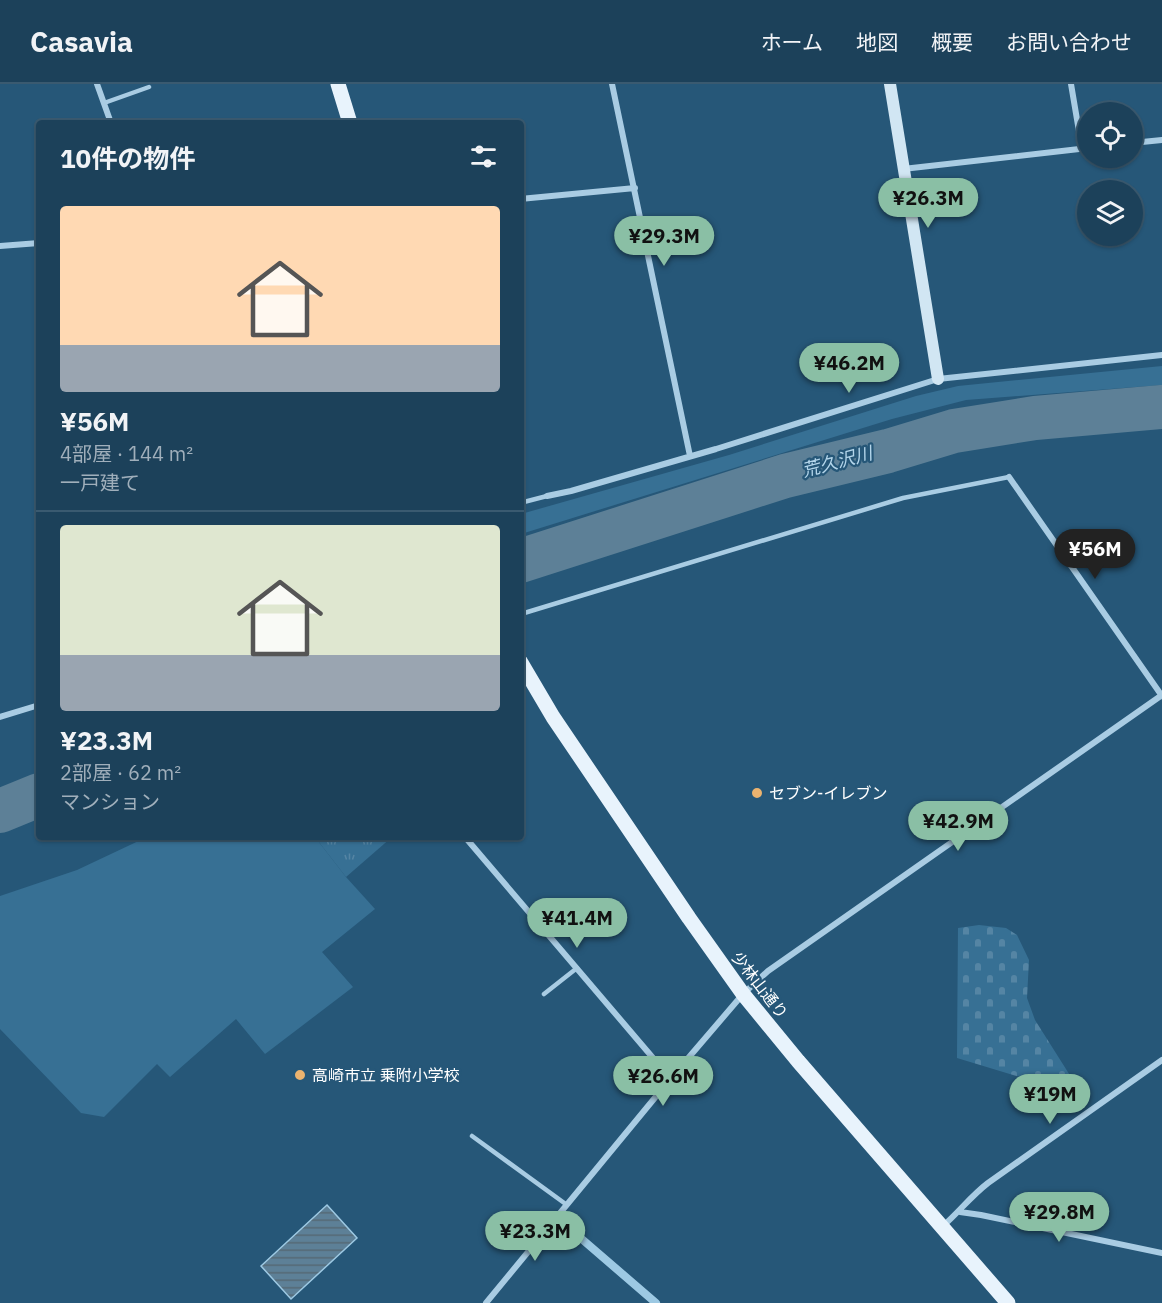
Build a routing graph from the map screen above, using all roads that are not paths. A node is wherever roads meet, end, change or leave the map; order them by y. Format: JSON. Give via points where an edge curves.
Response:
{"nodes":[{"id":1,"x":97,"y":84,"type":"edge"},
{"id":2,"x":338,"y":84,"type":"edge"},
{"id":3,"x":612,"y":84,"type":"edge"},
{"id":4,"x":890,"y":84,"type":"edge"},
{"id":5,"x":1071,"y":84,"type":"edge"},
{"id":6,"x":149,"y":87,"type":"dead end"},
{"id":7,"x":104,"y":103,"type":"junction"},
{"id":8,"x":1077,"y":112,"type":"edge"},
{"id":9,"x":110,"y":120,"type":"edge"},
{"id":10,"x":349,"y":120,"type":"edge"},
{"id":11,"x":1162,"y":140,"type":"edge"},
{"id":12,"x":1143,"y":143,"type":"edge"},
{"id":13,"x":1077,"y":150,"type":"edge"},
{"id":14,"x":903,"y":169,"type":"junction"},
{"id":15,"x":635,"y":188,"type":"junction"},
{"id":16,"x":524,"y":199,"type":"edge"},
{"id":17,"x":36,"y":243,"type":"edge"},
{"id":18,"x":0,"y":246,"type":"edge"},
{"id":19,"x":1162,"y":355,"type":"edge"},
{"id":20,"x":938,"y":380,"type":"junction"},
{"id":21,"x":690,"y":456,"type":"junction"},
{"id":22,"x":1009,"y":477,"type":"joint"},
{"id":23,"x":547,"y":496,"type":"joint"},
{"id":24,"x":524,"y":502,"type":"edge"},
{"id":25,"x":524,"y":613,"type":"edge"},
{"id":26,"x":524,"y":668,"type":"edge"},
{"id":27,"x":1162,"y":696,"type":"edge"},
{"id":28,"x":36,"y":706,"type":"edge"},
{"id":29,"x":0,"y":717,"type":"edge"},
{"id":30,"x":468,"y":840,"type":"edge"},
{"id":31,"x":578,"y":968,"type":"junction"},
{"id":32,"x":544,"y":994,"type":"dead end"},
{"id":33,"x":743,"y":994,"type":"junction"},
{"id":34,"x":1162,"y":1060,"type":"edge"},
{"id":35,"x":672,"y":1077,"type":"junction"},
{"id":36,"x":472,"y":1136,"type":"dead end"},
{"id":37,"x":567,"y":1205,"type":"junction"},
{"id":38,"x":960,"y":1212,"type":"junction"},
{"id":39,"x":943,"y":1227,"type":"junction"},
{"id":40,"x":1162,"y":1253,"type":"edge"},
{"id":41,"x":486,"y":1303,"type":"edge"},
{"id":42,"x":1008,"y":1303,"type":"edge"}],
"edges":[{"from":1,"to":7,"type":"street"},
{"from":2,"to":10,"type":"main road"},
{"from":3,"to":15,"type":"street"},
{"from":4,"to":14,"type":"street"},
{"from":5,"to":8,"type":"street"},
{"from":6,"to":7,"type":"lane"},
{"from":7,"to":9,"type":"street"},
{"from":11,"to":12,"type":"street"},
{"from":13,"to":14,"type":"street"},
{"from":14,"to":20,"type":"street"},
{"from":15,"to":16,"type":"street"},
{"from":15,"to":21,"type":"street"},
{"from":17,"to":18,"type":"street"},
{"from":19,"to":20,"type":"street"},
{"from":20,"to":21,"type":"street"},
{"from":21,"to":23,"type":"street"},
{"from":22,"to":25,"type":"lane","via":[[903,498]]},
{"from":22,"to":27,"type":"street"},
{"from":23,"to":24,"type":"lane"},
{"from":26,"to":33,"type":"main road","name":"少林山通り","via":[[553,717]]},
{"from":27,"to":33,"type":"street","via":[[768,971]]},
{"from":28,"to":29,"type":"street"},
{"from":30,"to":31,"type":"street"},
{"from":31,"to":32,"type":"lane"},
{"from":31,"to":35,"type":"street"},
{"from":33,"to":35,"type":"street"},
{"from":33,"to":39,"type":"main road","name":"少林山通り"},
{"from":34,"to":38,"type":"street","via":[[988,1183],[971,1196]]},
{"from":35,"to":37,"type":"street"},
{"from":36,"to":37,"type":"lane"},
{"from":37,"to":41,"type":"street"},
{"from":38,"to":39,"type":"street"},
{"from":38,"to":40,"type":"street"},
{"from":39,"to":42,"type":"main road","name":"少林山通り"}]}
